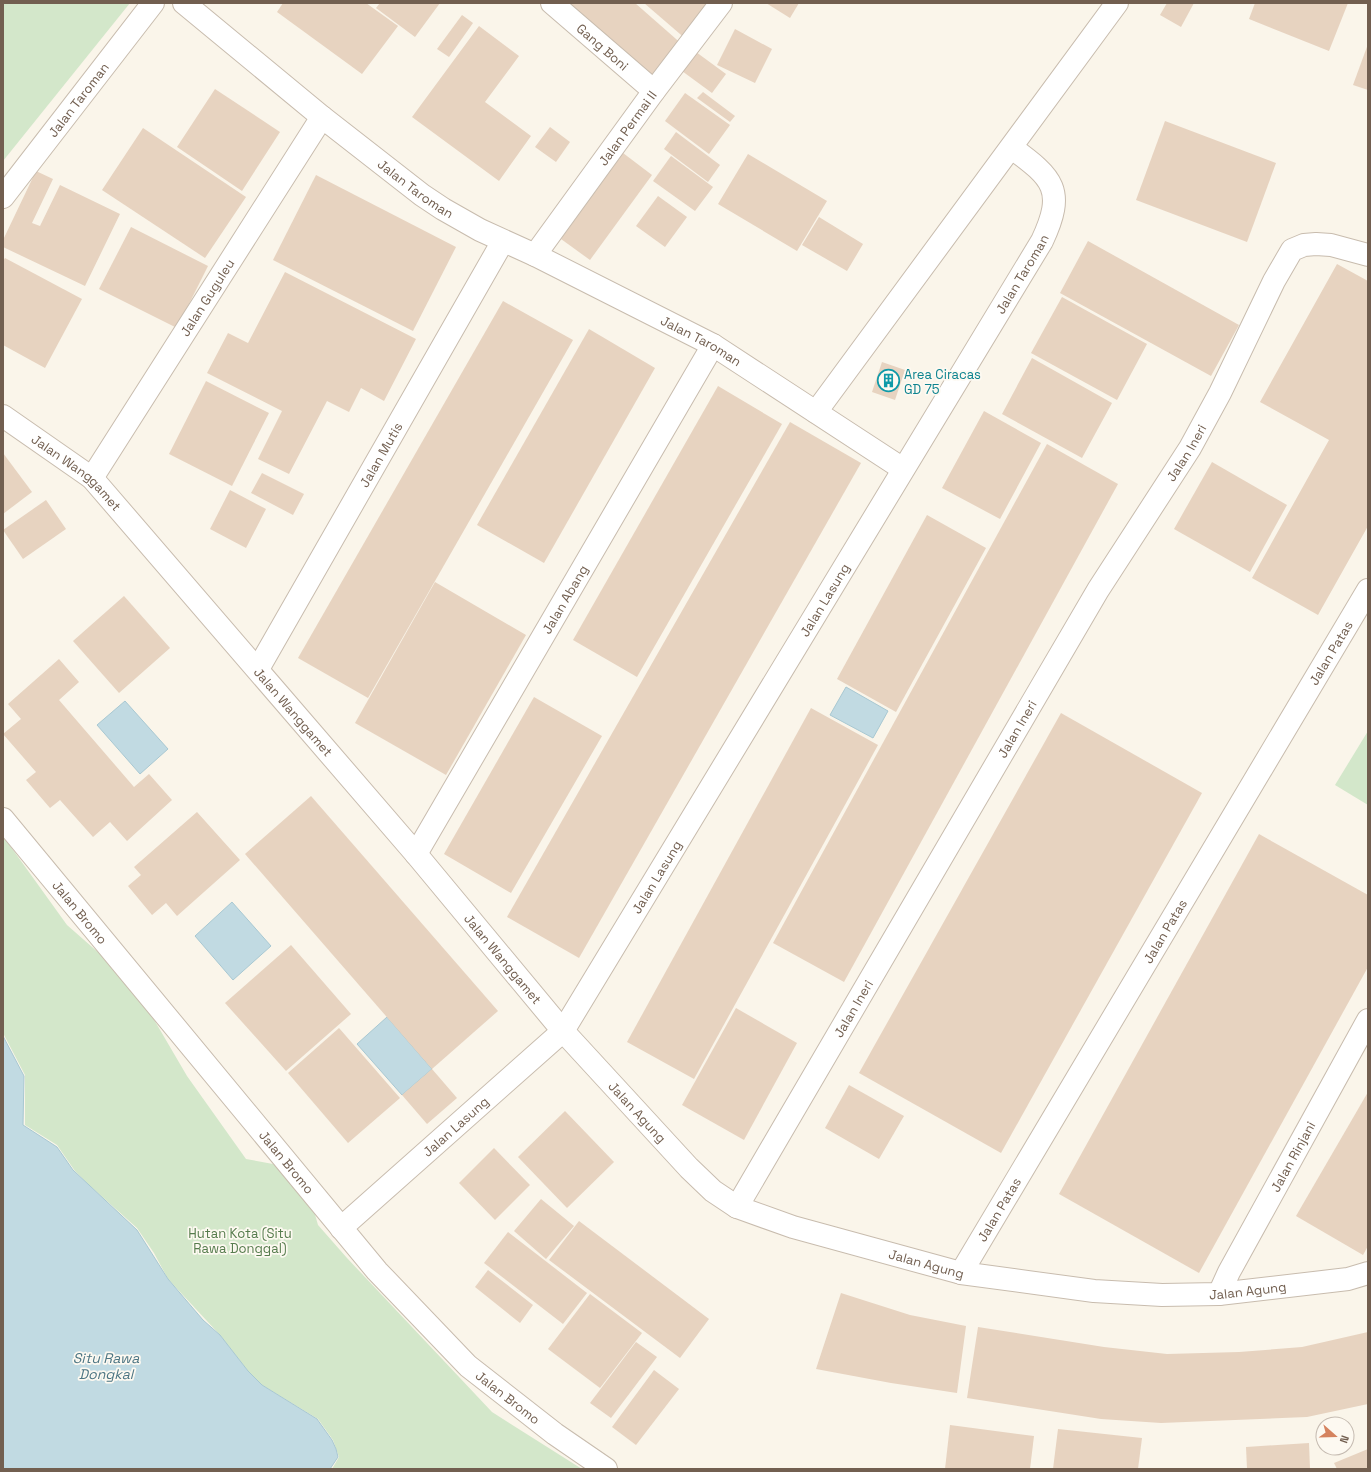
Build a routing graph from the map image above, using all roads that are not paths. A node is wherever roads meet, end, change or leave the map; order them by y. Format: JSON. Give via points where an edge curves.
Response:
{"nodes":[{"id":1,"x":153,"y":3,"type":"edge"},
{"id":2,"x":184,"y":3,"type":"edge"},
{"id":3,"x":552,"y":3,"type":"edge"},
{"id":4,"x":721,"y":3,"type":"edge"},
{"id":5,"x":1117,"y":3,"type":"edge"},
{"id":6,"x":654,"y":91,"type":"junction"},
{"id":7,"x":322,"y":117,"type":"junction"},
{"id":8,"x":1012,"y":148,"type":"junction"},
{"id":9,"x":3,"y":197,"type":"edge"},
{"id":10,"x":503,"y":241,"type":"junction"},
{"id":11,"x":535,"y":254,"type":"junction"},
{"id":12,"x":1368,"y":255,"type":"edge"},
{"id":13,"x":713,"y":345,"type":"junction"},
{"id":14,"x":816,"y":412,"type":"junction"},
{"id":15,"x":3,"y":416,"type":"edge"},
{"id":16,"x":903,"y":469,"type":"junction"},
{"id":17,"x":92,"y":478,"type":"junction"},
{"id":18,"x":1368,"y":590,"type":"edge"},
{"id":19,"x":258,"y":669,"type":"junction"},
{"id":20,"x":3,"y":819,"type":"edge"},
{"id":21,"x":416,"y":854,"type":"junction"},
{"id":22,"x":1368,"y":1020,"type":"edge"},
{"id":23,"x":563,"y":1031,"type":"junction"},
{"id":24,"x":737,"y":1207,"type":"junction"},
{"id":25,"x":341,"y":1228,"type":"junction"},
{"id":26,"x":961,"y":1273,"type":"junction"},
{"id":27,"x":1368,"y":1273,"type":"edge"},
{"id":28,"x":1219,"y":1294,"type":"junction"},
{"id":29,"x":606,"y":1469,"type":"edge"}],
"edges":[{"from":1,"to":9,"type":"street","name":"Jalan Taroman"},
{"from":2,"to":7,"type":"street","name":"Jalan Taroman"},
{"from":3,"to":6,"type":"street","name":"Gang Boni"},
{"from":4,"to":6,"type":"street","name":"Jalan Permai II"},
{"from":5,"to":8,"type":"street"},
{"from":6,"to":11,"type":"street","name":"Jalan Permai II"},
{"from":7,"to":10,"type":"street","name":"Jalan Taroman","via":[[422,195],[458,218]]},
{"from":7,"to":17,"type":"street","name":"Jalan Guguleu"},
{"from":8,"to":14,"type":"street"},
{"from":8,"to":16,"type":"street","name":"Jalan Taroman","via":[[1048,178],[1055,200],[1050,225]]},
{"from":10,"to":11,"type":"street","name":"Jalan Taroman"},
{"from":10,"to":19,"type":"street","name":"Jalan Mutis"},
{"from":11,"to":13,"type":"street","name":"Jalan Taroman"},
{"from":12,"to":24,"type":"street","name":"Jalan Ineri","via":[[1331,245],[1304,245],[1292,250],[1190,448],[1098,590]]},
{"from":13,"to":14,"type":"street","name":"Jalan Taroman"},
{"from":13,"to":21,"type":"street","name":"Jalan Abang"},
{"from":14,"to":16,"type":"street","name":"Jalan Taroman"},
{"from":15,"to":17,"type":"street","name":"Jalan Wanggamet"},
{"from":16,"to":23,"type":"street","name":"Jalan Lasung"},
{"from":17,"to":19,"type":"street","name":"Jalan Wanggamet"},
{"from":18,"to":26,"type":"street","name":"Jalan Patas"},
{"from":19,"to":21,"type":"street","name":"Jalan Wanggamet"},
{"from":20,"to":25,"type":"street","name":"Jalan Bromo"},
{"from":21,"to":23,"type":"street","name":"Jalan Wanggamet"},
{"from":22,"to":28,"type":"street","name":"Jalan Rinjani"},
{"from":23,"to":24,"type":"street","name":"Jalan Agung","via":[[689,1168],[713,1191]]},
{"from":23,"to":25,"type":"street","name":"Jalan Lasung"},
{"from":24,"to":26,"type":"street","name":"Jalan Agung","via":[[794,1227]]},
{"from":25,"to":29,"type":"street","name":"Jalan Bromo","via":[[377,1271],[468,1366],[555,1434]]},
{"from":26,"to":28,"type":"street","name":"Jalan Agung","via":[[1094,1291],[1162,1295]]},
{"from":27,"to":28,"type":"street","name":"Jalan Agung","via":[[1348,1279]]}]}
